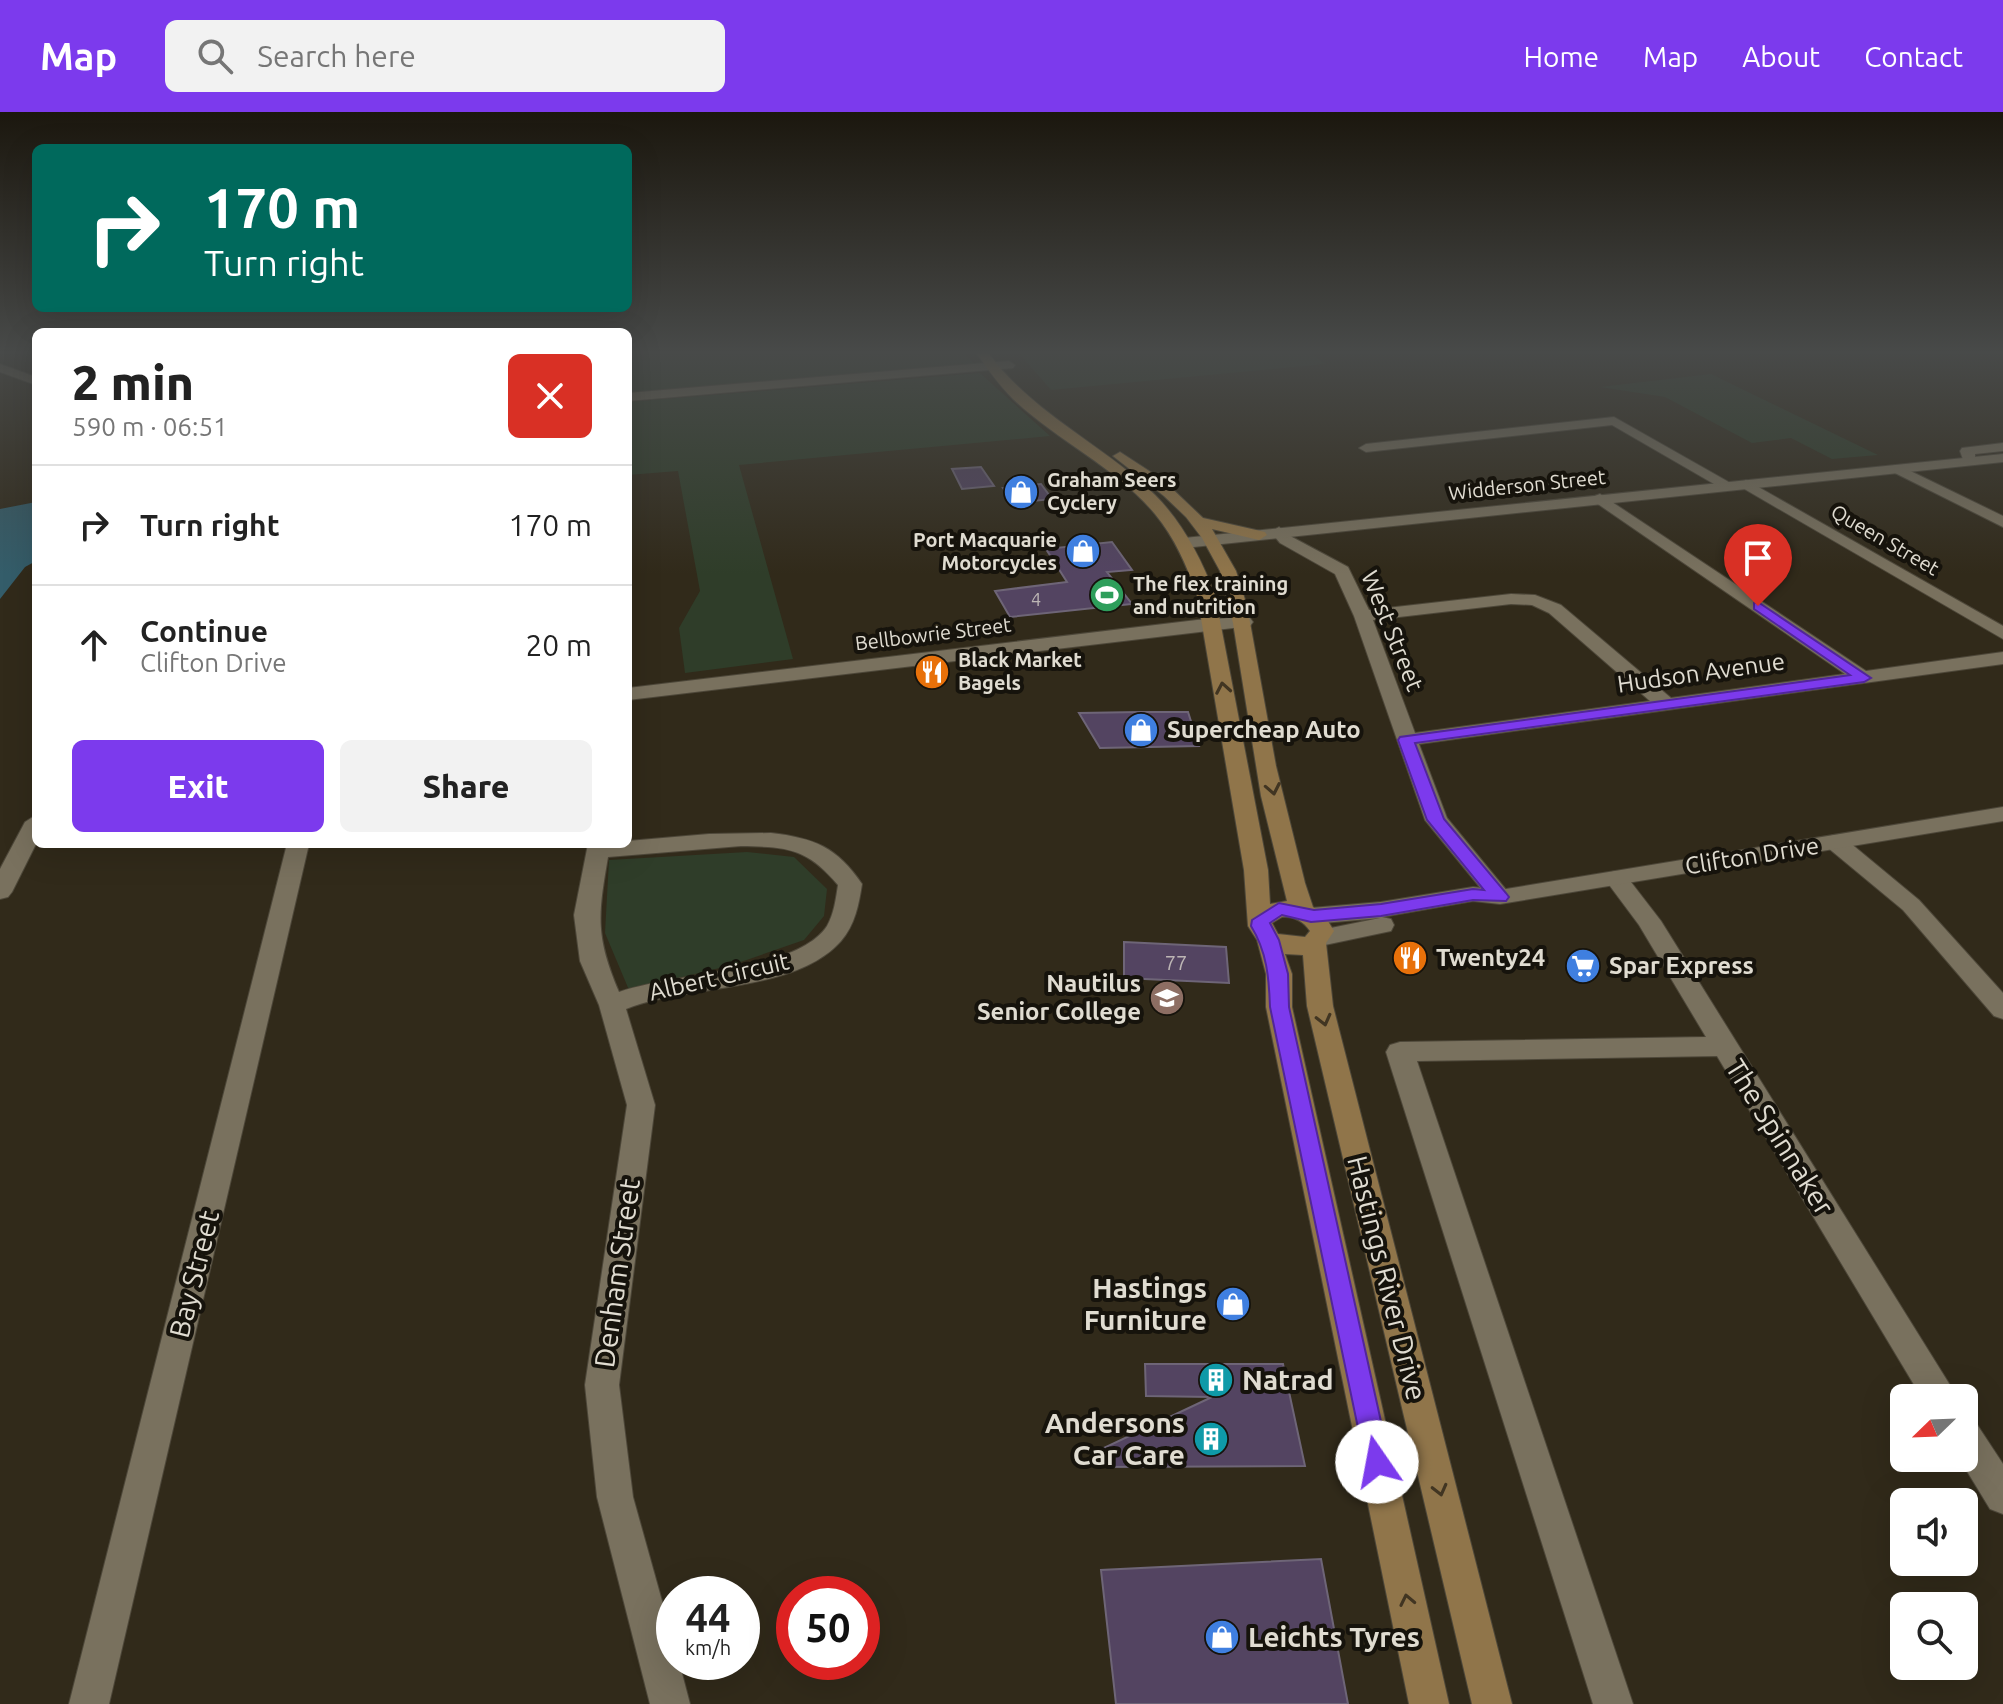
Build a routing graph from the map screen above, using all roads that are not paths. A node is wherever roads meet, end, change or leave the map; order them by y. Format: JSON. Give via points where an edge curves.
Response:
{"nodes":[{"id":1,"x":1053,"y":425,"type":"edge"},
{"id":2,"x":1077,"y":425,"type":"edge"},
{"id":3,"x":1575,"y":425,"type":"edge"},
{"id":4,"x":1622,"y":425,"type":"edge"},
{"id":5,"x":2003,"y":447,"type":"edge"},
{"id":6,"x":1366,"y":448,"type":"dead end"},
{"id":7,"x":2003,"y":458,"type":"edge"},
{"id":8,"x":1970,"y":462,"type":"junction"},
{"id":9,"x":1898,"y":469,"type":"junction"},
{"id":10,"x":1746,"y":484,"type":"junction"},
{"id":11,"x":1726,"y":485,"type":"junction"},
{"id":12,"x":1600,"y":499,"type":"junction"},
{"id":13,"x":1197,"y":521,"type":"junction"},
{"id":14,"x":2003,"y":522,"type":"edge"},
{"id":15,"x":1269,"y":534,"type":"junction"},
{"id":16,"x":1212,"y":540,"type":"junction"},
{"id":17,"x":1184,"y":543,"type":"junction"},
{"id":18,"x":1363,"y":616,"type":"junction"},
{"id":19,"x":1244,"y":622,"type":"junction"},
{"id":20,"x":1211,"y":623,"type":"junction"},
{"id":21,"x":2003,"y":634,"type":"edge"},
{"id":22,"x":2003,"y":658,"type":"edge"},
{"id":23,"x":1864,"y":678,"type":"junction"},
{"id":24,"x":632,"y":694,"type":"edge"},
{"id":25,"x":1666,"y":704,"type":"junction"},
{"id":26,"x":1406,"y":740,"type":"junction"},
{"id":27,"x":2003,"y":814,"type":"edge"},
{"id":28,"x":32,"y":830,"type":"edge"},
{"id":29,"x":1835,"y":842,"type":"junction"},
{"id":30,"x":632,"y":845,"type":"edge"},
{"id":31,"x":297,"y":848,"type":"edge"},
{"id":32,"x":598,"y":848,"type":"edge"},
{"id":33,"x":1616,"y":878,"type":"junction"},
{"id":34,"x":0,"y":892,"type":"edge"},
{"id":35,"x":1500,"y":897,"type":"junction"},
{"id":36,"x":1312,"y":927,"type":"junction"},
{"id":37,"x":1265,"y":930,"type":"junction"},
{"id":38,"x":612,"y":1005,"type":"junction"},
{"id":39,"x":2003,"y":1010,"type":"edge"},
{"id":40,"x":1723,"y":1046,"type":"junction"},
{"id":41,"x":1932,"y":1384,"type":"edge"},
{"id":42,"x":1978,"y":1457,"type":"edge"},
{"id":43,"x":2003,"y":1497,"type":"edge"},
{"id":44,"x":89,"y":1704,"type":"edge"},
{"id":45,"x":670,"y":1704,"type":"edge"},
{"id":46,"x":1429,"y":1704,"type":"edge"},
{"id":47,"x":1492,"y":1704,"type":"edge"},
{"id":48,"x":1613,"y":1704,"type":"edge"}],
"edges":[{"from":1,"to":17,"type":"main road","name":"Hastings River Drive","via":[[1127,479]]},
{"from":2,"to":13,"type":"main road","name":"Hastings River Drive","via":[[1152,477]]},
{"from":3,"to":6,"type":"street"},
{"from":4,"to":11,"type":"street"},
{"from":5,"to":8,"type":"street","name":"Widderson Street","via":[[1967,451]]},
{"from":7,"to":8,"type":"street","name":"Widderson Street"},
{"from":8,"to":9,"type":"street","name":"Widderson Street"},
{"from":9,"to":10,"type":"street","name":"Widderson Street"},
{"from":9,"to":14,"type":"street"},
{"from":10,"to":11,"type":"street","name":"Widderson Street"},
{"from":10,"to":21,"type":"street","name":"Queen Street"},
{"from":11,"to":12,"type":"street","name":"Widderson Street"},
{"from":12,"to":15,"type":"street","name":"Widderson Street"},
{"from":12,"to":23,"type":"street"},
{"from":13,"to":15,"type":"main road"},
{"from":13,"to":16,"type":"main road","name":"Hastings River Drive"},
{"from":15,"to":16,"type":"street","name":"Widderson Street"},
{"from":15,"to":18,"type":"street","name":"West Street","via":[[1342,571]]},
{"from":16,"to":17,"type":"street","name":"Widderson Street"},
{"from":16,"to":19,"type":"main road","name":"Hastings River Drive","via":[[1234,583]]},
{"from":17,"to":20,"type":"main road","name":"Hastings River Drive","via":[[1206,595]]},
{"from":18,"to":25,"type":"street","via":[[1535,600],[1555,609]]},
{"from":18,"to":26,"type":"street","name":"West Street"},
{"from":19,"to":20,"type":"street","name":"Bellbowrie Street"},
{"from":19,"to":36,"type":"main road","name":"Hastings River Drive","one_way":true,"via":[[1289,870]]},
{"from":20,"to":24,"type":"street","name":"Bellbowrie Street"},
{"from":37,"to":20,"type":"main road","name":"Hastings River Drive","one_way":true},
{"from":22,"to":23,"type":"street","name":"Hudson Avenue"},
{"from":23,"to":25,"type":"street","name":"Hudson Avenue"},
{"from":25,"to":26,"type":"street","name":"Hudson Avenue"},
{"from":26,"to":35,"type":"street","name":"West Street","via":[[1436,820]]},
{"from":27,"to":29,"type":"street","name":"Clifton Drive"},
{"from":28,"to":34,"type":"street"},
{"from":29,"to":33,"type":"street","name":"Clifton Drive"},
{"from":29,"to":39,"type":"street","via":[[1911,905]]},
{"from":30,"to":38,"type":"street","name":"Albert Circuit","via":[[769,838],[812,848],[850,884],[846,912],[832,937],[798,959]]},
{"from":31,"to":44,"type":"street","name":"Bay Street"},
{"from":32,"to":38,"type":"street","name":"Denham Street","via":[[586,915],[593,961]]},
{"from":33,"to":35,"type":"street","name":"Clifton Drive"},
{"from":33,"to":40,"type":"street","name":"The Spinnaker","via":[[1649,921]]},
{"from":35,"to":36,"type":"street","name":"Clifton Drive","via":[[1481,907]]},
{"from":36,"to":37,"type":"main road","via":[[1291,948]]},
{"from":36,"to":37,"type":"main road","via":[[1279,909]]},
{"from":36,"to":47,"type":"main road","name":"Hastings River Drive","one_way":true,"via":[[1320,1006]]},
{"from":46,"to":37,"type":"main road","name":"Hastings River Drive","one_way":true,"via":[[1283,1023],[1279,974]]},
{"from":38,"to":45,"type":"street","name":"Denham Street","via":[[641,1105],[602,1385],[615,1497]]},
{"from":40,"to":41,"type":"street","name":"The Spinnaker"},
{"from":40,"to":48,"type":"street","via":[[1400,1052]]},
{"from":42,"to":43,"type":"street"}]}
